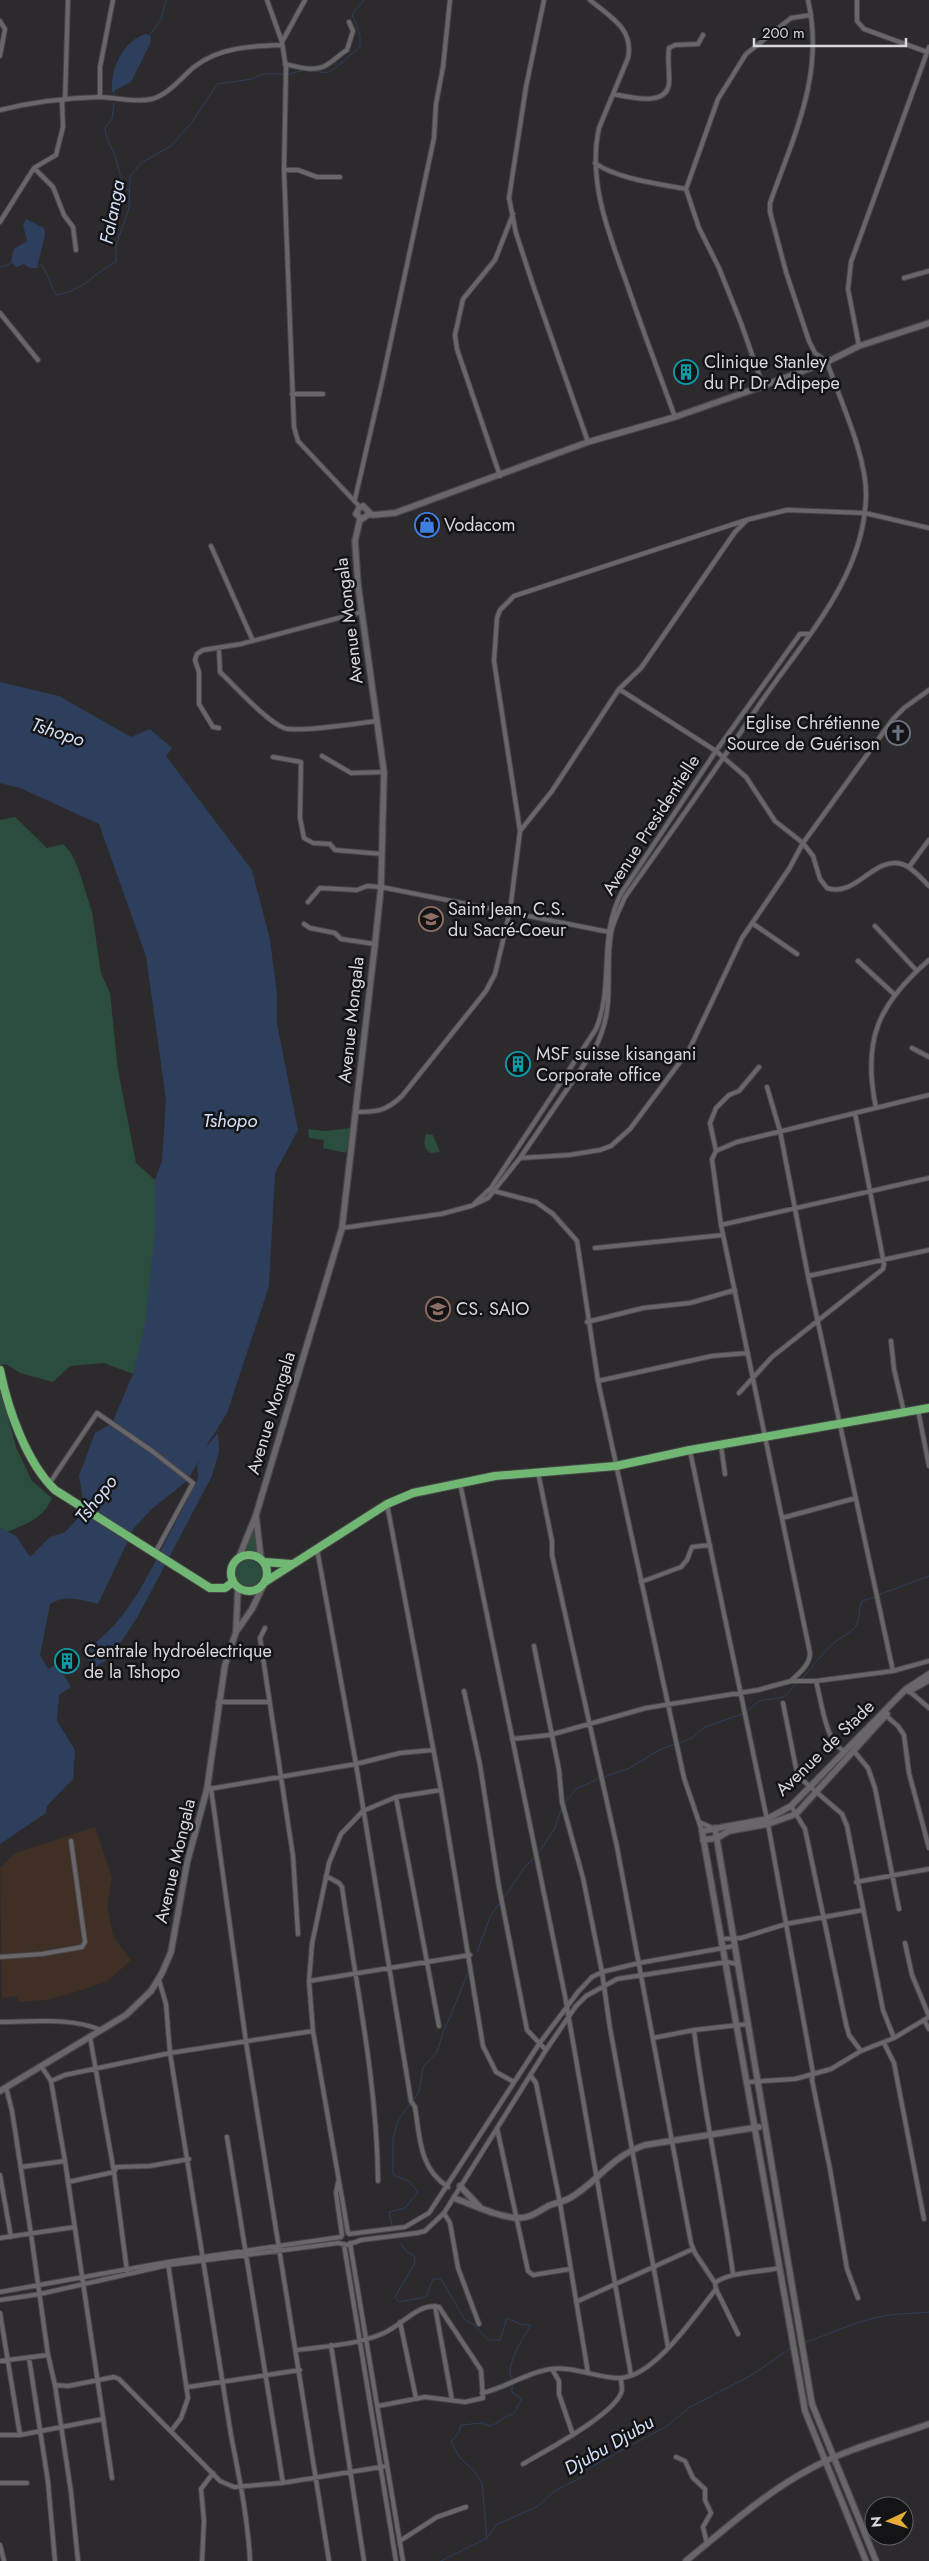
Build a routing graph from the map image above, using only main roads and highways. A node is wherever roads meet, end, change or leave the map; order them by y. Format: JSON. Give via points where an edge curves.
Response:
{"nodes":[{"id":1,"x":0,"y":1370,"type":"edge"},
{"id":2,"x":929,"y":1408,"type":"edge"},
{"id":3,"x":263,"y":1560,"type":"junction"},
{"id":4,"x":291,"y":1564,"type":"junction"},
{"id":5,"x":265,"y":1582,"type":"junction"},
{"id":6,"x":235,"y":1585,"type":"junction"}],
"edges":[{"from":1,"to":6,"type":"highway","via":[[12,1415],[49,1484],[210,1588]]},
{"from":2,"to":4,"type":"highway","via":[[616,1466],[495,1476],[413,1493],[387,1504]]},
{"from":3,"to":4,"type":"highway"},
{"from":3,"to":5,"type":"highway","via":[[267,1575]]},
{"from":3,"to":6,"type":"highway","via":[[251,1554],[239,1557],[231,1568]]},
{"from":4,"to":5,"type":"highway"},
{"from":5,"to":6,"type":"highway","via":[[250,1591]]}]}
